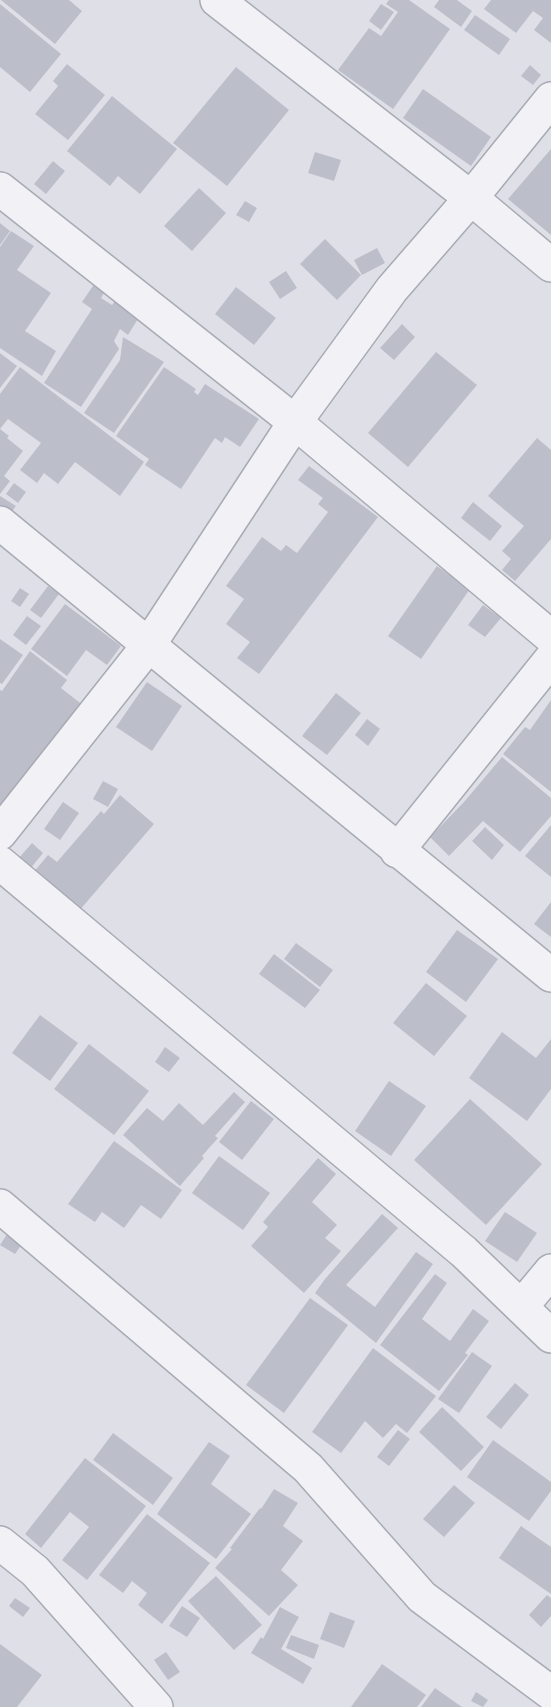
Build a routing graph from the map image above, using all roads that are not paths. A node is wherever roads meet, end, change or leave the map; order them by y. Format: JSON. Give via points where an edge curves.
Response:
{"nodes":[{"id":1,"x":217,"y":0,"type":"edge"},
{"id":2,"x":551,"y":99,"type":"edge"},
{"id":3,"x":0,"y":189,"type":"edge"},
{"id":4,"x":471,"y":198,"type":"junction"},
{"id":5,"x":551,"y":265,"type":"edge"},
{"id":6,"x":295,"y":422,"type":"junction"},
{"id":7,"x":0,"y":523,"type":"edge"},
{"id":8,"x":551,"y":637,"type":"edge"},
{"id":9,"x":148,"y":646,"type":"junction"},
{"id":10,"x":551,"y":658,"type":"edge"},
{"id":11,"x":0,"y":833,"type":"edge"},
{"id":12,"x":397,"y":851,"type":"junction"},
{"id":13,"x":0,"y":863,"type":"edge"},
{"id":14,"x":551,"y":975,"type":"edge"},
{"id":15,"x":0,"y":1206,"type":"edge"},
{"id":16,"x":551,"y":1271,"type":"edge"},
{"id":17,"x":520,"y":1307,"type":"junction"},
{"id":18,"x":551,"y":1336,"type":"edge"},
{"id":19,"x":0,"y":1543,"type":"edge"},
{"id":20,"x":551,"y":1693,"type":"edge"},
{"id":21,"x":156,"y":1707,"type":"edge"}],
"edges":[{"from":1,"to":4,"type":"street"},
{"from":2,"to":4,"type":"street"},
{"from":3,"to":6,"type":"street"},
{"from":4,"to":5,"type":"street"},
{"from":4,"to":6,"type":"street","via":[[392,289]]},
{"from":6,"to":8,"type":"street"},
{"from":6,"to":9,"type":"street"},
{"from":7,"to":9,"type":"street"},
{"from":9,"to":11,"type":"street"},
{"from":9,"to":12,"type":"street"},
{"from":10,"to":12,"type":"street"},
{"from":12,"to":14,"type":"street"},
{"from":13,"to":17,"type":"street","via":[[464,1252]]},
{"from":15,"to":20,"type":"street","via":[[308,1468],[422,1597]]},
{"from":16,"to":17,"type":"street"},
{"from":17,"to":18,"type":"street"},
{"from":19,"to":21,"type":"street","via":[[35,1571]]}]}
